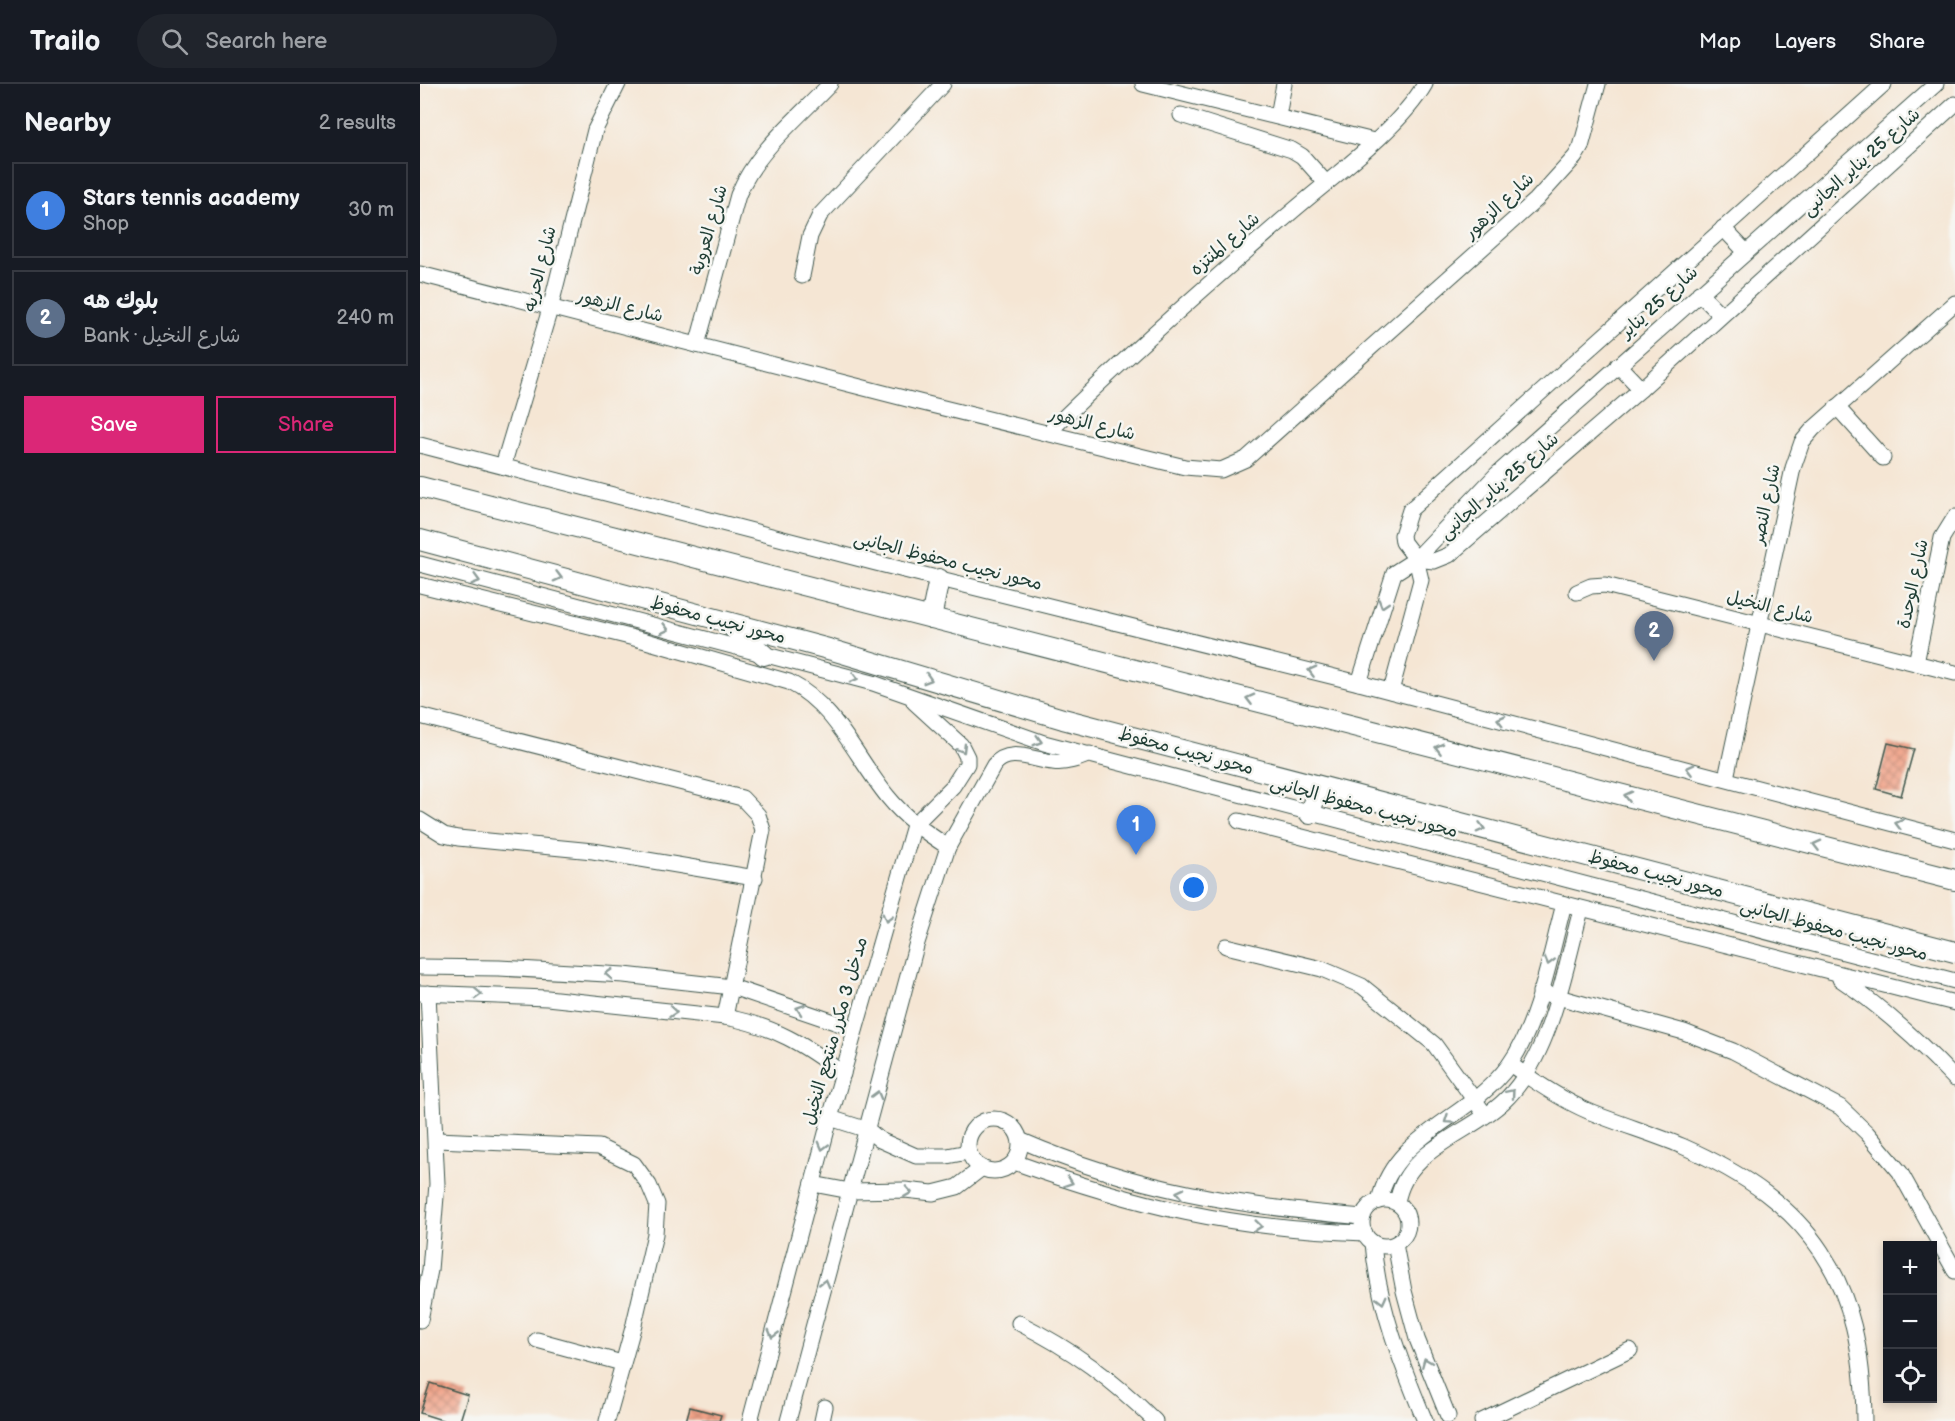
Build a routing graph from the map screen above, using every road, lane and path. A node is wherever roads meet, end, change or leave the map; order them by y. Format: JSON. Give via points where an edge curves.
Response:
{"nodes":[{"id":1,"x":618,"y":84,"type":"edge"},
{"id":2,"x":830,"y":84,"type":"edge"},
{"id":3,"x":944,"y":84,"type":"edge"},
{"id":4,"x":1143,"y":84,"type":"edge"},
{"id":5,"x":1284,"y":84,"type":"edge"},
{"id":6,"x":1425,"y":84,"type":"edge"},
{"id":7,"x":1598,"y":84,"type":"edge"},
{"id":8,"x":1884,"y":84,"type":"edge"},
{"id":9,"x":1936,"y":84,"type":"edge"},
{"id":10,"x":1955,"y":104,"type":"edge"},
{"id":11,"x":1181,"y":115,"type":"dead end"},
{"id":12,"x":1278,"y":116,"type":"junction"},
{"id":13,"x":1374,"y":141,"type":"junction"},
{"id":14,"x":1326,"y":183,"type":"junction"},
{"id":15,"x":1723,"y":228,"type":"junction"},
{"id":16,"x":1745,"y":251,"type":"junction"},
{"id":17,"x":420,"y":274,"type":"edge"},
{"id":18,"x":802,"y":276,"type":"dead end"},
{"id":19,"x":1699,"y":293,"type":"junction"},
{"id":20,"x":1955,"y":303,"type":"edge"},
{"id":21,"x":550,"y":309,"type":"junction"},
{"id":22,"x":1720,"y":315,"type":"junction"},
{"id":23,"x":697,"y":345,"type":"junction"},
{"id":24,"x":1618,"y":365,"type":"junction"},
{"id":25,"x":1641,"y":389,"type":"junction"},
{"id":26,"x":1837,"y":407,"type":"junction"},
{"id":27,"x":1048,"y":433,"type":"junction"},
{"id":28,"x":420,"y":445,"type":"edge"},
{"id":29,"x":1883,"y":458,"type":"dead end"},
{"id":30,"x":503,"y":466,"type":"junction"},
{"id":31,"x":420,"y":487,"type":"edge"},
{"id":32,"x":1955,"y":517,"type":"edge"},
{"id":33,"x":420,"y":540,"type":"edge"},
{"id":34,"x":1416,"y":559,"type":"junction"},
{"id":35,"x":420,"y":564,"type":"edge"},
{"id":36,"x":939,"y":579,"type":"junction"},
{"id":37,"x":421,"y":590,"type":"edge"},
{"id":38,"x":1577,"y":591,"type":"dead end"},
{"id":39,"x":931,"y":618,"type":"junction"},
{"id":40,"x":726,"y":622,"type":"junction"},
{"id":41,"x":1760,"y":625,"type":"junction"},
{"id":42,"x":764,"y":655,"type":"junction"},
{"id":43,"x":1916,"y":663,"type":"junction"},
{"id":44,"x":1955,"y":673,"type":"edge"},
{"id":45,"x":1359,"y":683,"type":"junction"},
{"id":46,"x":1391,"y":691,"type":"junction"},
{"id":47,"x":905,"y":694,"type":"junction"},
{"id":48,"x":420,"y":716,"type":"edge"},
{"id":49,"x":1090,"y":754,"type":"junction"},
{"id":50,"x":1726,"y":778,"type":"junction"},
{"id":51,"x":1318,"y":786,"type":"junction"},
{"id":52,"x":1310,"y":814,"type":"junction"},
{"id":53,"x":420,"y":820,"type":"edge"},
{"id":54,"x":1239,"y":821,"type":"dead end"},
{"id":55,"x":914,"y":825,"type":"junction"},
{"id":56,"x":1955,"y":840,"type":"edge"},
{"id":57,"x":948,"y":847,"type":"junction"},
{"id":58,"x":755,"y":878,"type":"junction"},
{"id":59,"x":1955,"y":880,"type":"edge"},
{"id":60,"x":1564,"y":904,"type":"junction"},
{"id":61,"x":1581,"y":910,"type":"junction"},
{"id":62,"x":1226,"y":946,"type":"dead end"},
{"id":63,"x":1955,"y":952,"type":"edge"},
{"id":64,"x":420,"y":967,"type":"edge"},
{"id":65,"x":1831,"y":973,"type":"junction"},
{"id":66,"x":1955,"y":981,"type":"edge"},
{"id":67,"x":732,"y":987,"type":"junction"},
{"id":68,"x":424,"y":993,"type":"edge"},
{"id":69,"x":1540,"y":993,"type":"junction"},
{"id":70,"x":1557,"y":997,"type":"junction"},
{"id":71,"x":1955,"y":1003,"type":"edge"},
{"id":72,"x":725,"y":1017,"type":"junction"},
{"id":73,"x":855,"y":1029,"type":"junction"},
{"id":74,"x":1510,"y":1064,"type":"junction"},
{"id":75,"x":843,"y":1074,"type":"junction"},
{"id":76,"x":1526,"y":1076,"type":"junction"},
{"id":77,"x":1955,"y":1079,"type":"edge"},
{"id":78,"x":1476,"y":1102,"type":"junction"},
{"id":79,"x":1486,"y":1116,"type":"junction"},
{"id":80,"x":830,"y":1118,"type":"junction"},
{"id":81,"x":868,"y":1130,"type":"junction"},
{"id":82,"x":436,"y":1140,"type":"junction"},
{"id":83,"x":1020,"y":1140,"type":"junction"},
{"id":84,"x":968,"y":1152,"type":"junction"},
{"id":85,"x":1014,"y":1162,"type":"junction"},
{"id":86,"x":982,"y":1168,"type":"junction"},
{"id":87,"x":813,"y":1184,"type":"junction"},
{"id":88,"x":850,"y":1191,"type":"junction"},
{"id":89,"x":1378,"y":1201,"type":"junction"},
{"id":90,"x":1397,"y":1203,"type":"junction"},
{"id":91,"x":1363,"y":1217,"type":"junction"},
{"id":92,"x":1369,"y":1238,"type":"junction"},
{"id":93,"x":1395,"y":1244,"type":"junction"},
{"id":94,"x":1955,"y":1271,"type":"edge"},
{"id":95,"x":420,"y":1320,"type":"edge"},
{"id":96,"x":1019,"y":1323,"type":"dead end"},
{"id":97,"x":537,"y":1340,"type":"dead end"},
{"id":98,"x":1630,"y":1350,"type":"dead end"},
{"id":99,"x":622,"y":1363,"type":"junction"},
{"id":100,"x":1453,"y":1418,"type":"edge"},
{"id":101,"x":607,"y":1421,"type":"edge"},
{"id":102,"x":750,"y":1421,"type":"edge"},
{"id":103,"x":788,"y":1421,"type":"edge"},
{"id":104,"x":1155,"y":1421,"type":"edge"},
{"id":105,"x":1427,"y":1421,"type":"edge"},
{"id":106,"x":1482,"y":1421,"type":"edge"},
{"id":107,"x":1864,"y":1421,"type":"edge"}],
"edges":[{"from":1,"to":21,"type":"street","name":"شارع الحريه","via":[[595,130]]},
{"from":2,"to":23,"type":"street","name":"شارع العروبة","via":[[747,176],[738,195]]},
{"from":3,"to":18,"type":"street","via":[[820,215],[810,236]]},
{"from":4,"to":12,"type":"street"},
{"from":5,"to":12,"type":"street"},
{"from":6,"to":13,"type":"street","name":"شارع المنتزه"},
{"from":7,"to":27,"type":"street","name":"شارع الزهور","via":[[1581,147],[1569,166],[1246,459],[1221,470],[1204,470]]},
{"from":8,"to":15,"type":"street"},
{"from":9,"to":16,"type":"street","name":"شارع 25 يناير"},
{"from":10,"to":22,"type":"street","name":"شارع 25 يناير الجانبى"},
{"from":11,"to":14,"type":"street","via":[[1292,150]]},
{"from":12,"to":13,"type":"street"},
{"from":13,"to":14,"type":"street","name":"شارع المنتزه"},
{"from":14,"to":27,"type":"street","name":"شارع المنتزه","via":[[1126,357]]},
{"from":15,"to":16,"type":"street"},
{"from":15,"to":34,"type":"street","via":[[1410,510],[1402,534],[1403,542]]},
{"from":16,"to":19,"type":"street","name":"شارع 25 يناير"},
{"from":17,"to":21,"type":"street","name":"شارع الزهور"},
{"from":19,"to":22,"type":"street"},
{"from":19,"to":24,"type":"street","name":"شارع 25 يناير"},
{"from":20,"to":26,"type":"street","name":"شارع النصر"},
{"from":21,"to":23,"type":"street","name":"شارع الزهور"},
{"from":21,"to":30,"type":"street","name":"شارع الحريه"},
{"from":22,"to":25,"type":"street","name":"شارع 25 يناير الجانبى"},
{"from":23,"to":27,"type":"street","name":"شارع الزهور"},
{"from":24,"to":25,"type":"street"},
{"from":24,"to":34,"type":"street","name":"شارع 25 يناير","via":[[1497,474]]},
{"from":25,"to":34,"type":"street","name":"شارع 25 يناير الجانبى","via":[[1449,555],[1434,561]]},
{"from":26,"to":29,"type":"street"},
{"from":26,"to":41,"type":"street","name":"شارع النصر","via":[[1802,442],[1797,454]]},
{"from":28,"to":30,"type":"street","name":"محور نجيب محفوظ الجانبى"},
{"from":30,"to":36,"type":"street","name":"محور نجيب محفوظ الجانبى"},
{"from":31,"to":39,"type":"main road"},
{"from":32,"to":43,"type":"street","name":"شارع الوحدة","via":[[1942,538]]},
{"from":33,"to":40,"type":"main road","name":"محور نجيب محفوظ","one_way":true},
{"from":34,"to":45,"type":"street","name":"شارع 25 يناير","one_way":true,"via":[[1394,573]]},
{"from":34,"to":46,"type":"street","via":[[1420,580]]},
{"from":35,"to":42,"type":"street","name":"محور نجيب محفوظ الجانبى","one_way":true},
{"from":36,"to":39,"type":"main road"},
{"from":45,"to":36,"type":"street","name":"محور نجيب محفوظ الجانبى","one_way":true},
{"from":37,"to":55,"type":"street","via":[[646,641],[804,689],[831,717],[887,796]]},
{"from":38,"to":41,"type":"street","name":"شارع النخيل","via":[[1605,585]]},
{"from":59,"to":39,"type":"main road","one_way":true},
{"from":40,"to":42,"type":"main road"},
{"from":40,"to":51,"type":"main road","name":"محور نجيب محفوظ","one_way":true,"via":[[1063,719]]},
{"from":41,"to":43,"type":"street","name":"شارع النخيل"},
{"from":41,"to":50,"type":"street","name":"شارع النصر"},
{"from":42,"to":47,"type":"street","name":"محور نجيب محفوظ الجانبى","one_way":true},
{"from":43,"to":44,"type":"street","name":"شارع النخيل"},
{"from":45,"to":46,"type":"street","name":"محور نجيب محفوظ الجانبى"},
{"from":50,"to":46,"type":"street","name":"محور نجيب محفوظ الجانبى","one_way":true},
{"from":47,"to":49,"type":"street","name":"محور نجيب محفوظ الجانبى","one_way":true,"via":[[1005,731]]},
{"from":47,"to":55,"type":"street","name":"مدخل 3 مكرر منتجع النخيل","one_way":true,"via":[[956,740],[967,757],[963,774]]},
{"from":48,"to":58,"type":"street","via":[[742,798],[758,815],[763,830]]},
{"from":49,"to":52,"type":"street","name":"محور نجيب محفوظ الجانبى"},
{"from":49,"to":57,"type":"street","via":[[1061,762],[1012,754],[1003,757],[994,765]]},
{"from":56,"to":50,"type":"street","name":"محور نجيب محفوظ الجانبى","one_way":true},
{"from":51,"to":52,"type":"main road"},
{"from":51,"to":63,"type":"main road","name":"محور نجيب محفوظ","one_way":true},
{"from":52,"to":66,"type":"street","name":"محور نجيب محفوظ الجانبى"},
{"from":53,"to":58,"type":"street","via":[[444,835],[458,838],[604,852]]},
{"from":54,"to":60,"type":"street"},
{"from":55,"to":57,"type":"street"},
{"from":55,"to":73,"type":"street","name":"مدخل 3 مكرر منتجع النخيل","one_way":true},
{"from":81,"to":57,"type":"street","one_way":true,"via":[[916,946]]},
{"from":58,"to":67,"type":"street"},
{"from":60,"to":61,"type":"street"},
{"from":60,"to":69,"type":"street","one_way":true},
{"from":61,"to":65,"type":"street"},
{"from":61,"to":70,"type":"street"},
{"from":62,"to":78,"type":"street","via":[[1322,969],[1362,986],[1434,1044]]},
{"from":67,"to":64,"type":"street","one_way":true,"via":[[624,975]]},
{"from":65,"to":71,"type":"street"},
{"from":65,"to":77,"type":"street","via":[[1868,997]]},
{"from":67,"to":72,"type":"street"},
{"from":73,"to":67,"type":"street","one_way":true},
{"from":68,"to":72,"type":"street","one_way":true,"via":[[547,998]]},
{"from":68,"to":82,"type":"street"},
{"from":69,"to":70,"type":"street"},
{"from":69,"to":74,"type":"street"},
{"from":70,"to":76,"type":"street"},
{"from":70,"to":94,"type":"street","via":[[1684,1032],[1733,1051],[1840,1107],[1900,1172]]},
{"from":72,"to":75,"type":"street","via":[[790,1037]]},
{"from":73,"to":75,"type":"street","name":"مدخل 3 مكرر منتجع النخيل"},
{"from":74,"to":76,"type":"street"},
{"from":74,"to":78,"type":"street"},
{"from":75,"to":80,"type":"street","name":"مدخل 3 مكرر منتجع النخيل"},
{"from":79,"to":76,"type":"street","one_way":true},
{"from":76,"to":107,"type":"street","via":[[1588,1111],[1681,1146],[1738,1173],[1764,1191],[1809,1233],[1839,1283],[1851,1316],[1861,1357]]},
{"from":78,"to":79,"type":"street"},
{"from":78,"to":89,"type":"street","one_way":true,"via":[[1401,1155],[1387,1175]]},
{"from":79,"to":90,"type":"street","via":[[1422,1157],[1404,1180]]},
{"from":80,"to":81,"type":"street"},
{"from":80,"to":87,"type":"street","name":"مدخل 3 مكرر منتجع النخيل","one_way":true},
{"from":81,"to":84,"type":"street","via":[[885,1143],[916,1156]]},
{"from":81,"to":88,"type":"street"},
{"from":82,"to":95,"type":"street","via":[[430,1270]]},
{"from":82,"to":99,"type":"street","via":[[584,1145],[634,1164],[650,1185],[657,1204],[655,1234]]},
{"from":83,"to":84,"type":"street","via":[[1011,1124],[992,1118],[975,1126],[967,1143]]},
{"from":83,"to":85,"type":"street"},
{"from":91,"to":83,"type":"street","one_way":true,"via":[[1259,1207],[1168,1190],[1093,1169]]},
{"from":84,"to":86,"type":"street"},
{"from":85,"to":86,"type":"street","via":[[999,1171]]},
{"from":85,"to":92,"type":"street","one_way":true,"via":[[1097,1192],[1201,1218]]},
{"from":88,"to":86,"type":"street","one_way":true,"via":[[933,1193],[957,1187]]},
{"from":87,"to":88,"type":"street"},
{"from":87,"to":102,"type":"street","name":"مدخل 3 مكرر منتجع النخيل","one_way":true},
{"from":103,"to":88,"type":"street","one_way":true},
{"from":89,"to":90,"type":"street"},
{"from":89,"to":91,"type":"street"},
{"from":90,"to":93,"type":"street","via":[[1408,1218],[1408,1228],[1405,1237]]},
{"from":91,"to":92,"type":"street"},
{"from":92,"to":93,"type":"street","via":[[1380,1246]]},
{"from":92,"to":105,"type":"street","one_way":true,"via":[[1392,1336]]},
{"from":100,"to":93,"type":"street","one_way":true,"via":[[1417,1339]]},
{"from":96,"to":104,"type":"street","via":[[1078,1354]]},
{"from":97,"to":99,"type":"street"},
{"from":98,"to":106,"type":"street"},
{"from":99,"to":101,"type":"street"},
{"from":100,"to":105,"type":"street","via":[[1440,1416]]}]}
